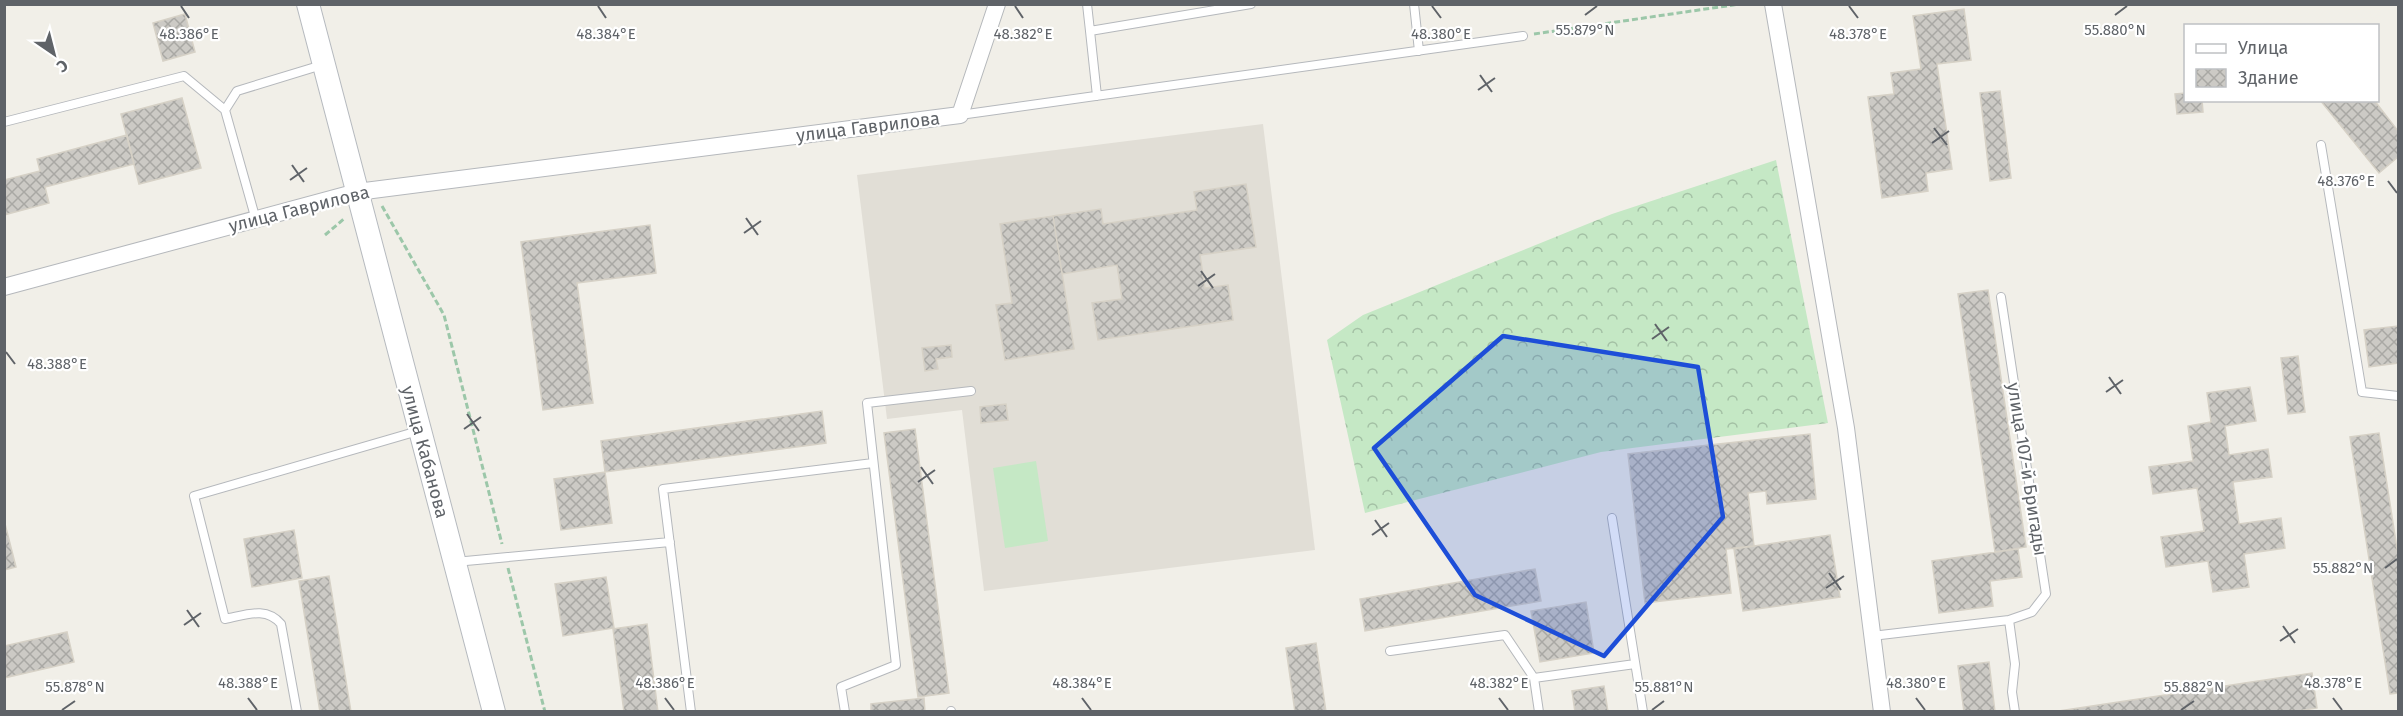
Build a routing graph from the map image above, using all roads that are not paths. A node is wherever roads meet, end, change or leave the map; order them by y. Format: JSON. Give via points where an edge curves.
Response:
{"nodes":[{"id":1,"x":308,"y":4,"type":"edge"},
{"id":2,"x":997,"y":4,"type":"edge"},
{"id":3,"x":1087,"y":4,"type":"edge"},
{"id":4,"x":1251,"y":4,"type":"edge"},
{"id":5,"x":1414,"y":4,"type":"edge"},
{"id":6,"x":1773,"y":4,"type":"edge"},
{"id":7,"x":1090,"y":31,"type":"junction"},
{"id":8,"x":1524,"y":36,"type":"road end"},
{"id":9,"x":1419,"y":51,"type":"junction"},
{"id":10,"x":323,"y":65,"type":"junction"},
{"id":11,"x":1097,"y":96,"type":"junction"},
{"id":12,"x":225,"y":110,"type":"junction"},
{"id":13,"x":960,"y":115,"type":"junction"},
{"id":14,"x":4,"y":122,"type":"edge"},
{"id":15,"x":2321,"y":145,"type":"dead end"},
{"id":16,"x":360,"y":201,"type":"junction"},
{"id":17,"x":256,"y":219,"type":"junction"},
{"id":18,"x":4,"y":287,"type":"edge"},
{"id":19,"x":2001,"y":297,"type":"dead end"},
{"id":20,"x":971,"y":391,"type":"dead end"},
{"id":21,"x":2398,"y":396,"type":"edge"},
{"id":22,"x":420,"y":431,"type":"junction"},
{"id":23,"x":873,"y":463,"type":"junction"},
{"id":24,"x":1612,"y":518,"type":"dead end"},
{"id":25,"x":670,"y":542,"type":"junction"},
{"id":26,"x":454,"y":562,"type":"junction"},
{"id":27,"x":2009,"y":620,"type":"junction"},
{"id":28,"x":1872,"y":636,"type":"junction"},
{"id":29,"x":1390,"y":651,"type":"dead end"},
{"id":30,"x":1635,"y":664,"type":"junction"},
{"id":31,"x":1534,"y":678,"type":"junction"},
{"id":32,"x":297,"y":711,"type":"edge"},
{"id":33,"x":494,"y":711,"type":"edge"},
{"id":34,"x":692,"y":711,"type":"edge"},
{"id":35,"x":845,"y":711,"type":"edge"},
{"id":36,"x":1539,"y":711,"type":"edge"},
{"id":37,"x":1643,"y":711,"type":"edge"},
{"id":38,"x":1882,"y":711,"type":"edge"},
{"id":39,"x":2015,"y":711,"type":"edge"}],
"edges":[{"from":1,"to":10,"type":"main road","name":"улица Кабанова"},
{"from":2,"to":13,"type":"street"},
{"from":3,"to":7,"type":"lane"},
{"from":4,"to":7,"type":"lane"},
{"from":5,"to":9,"type":"lane"},
{"from":6,"to":28,"type":"street","via":[[1846,428]]},
{"from":7,"to":11,"type":"lane"},
{"from":8,"to":9,"type":"lane","name":"улица Гаврилова"},
{"from":9,"to":11,"type":"lane","name":"улица Гаврилова"},
{"from":10,"to":12,"type":"lane","via":[[237,91]]},
{"from":10,"to":16,"type":"main road","name":"улица Кабанова"},
{"from":11,"to":13,"type":"lane","name":"улица Гаврилова"},
{"from":12,"to":14,"type":"lane","via":[[184,76]]},
{"from":12,"to":17,"type":"lane"},
{"from":13,"to":16,"type":"street","name":"улица Гаврилова"},
{"from":15,"to":21,"type":"lane","via":[[2362,392]]},
{"from":16,"to":17,"type":"street","name":"улица Гаврилова"},
{"from":16,"to":22,"type":"main road","name":"улица Кабанова"},
{"from":17,"to":18,"type":"street","name":"улица Гаврилова"},
{"from":19,"to":27,"type":"lane","name":"улица 107-й Бригады","via":[[2046,594],[2032,612]]},
{"from":20,"to":23,"type":"lane","via":[[867,404]]},
{"from":22,"to":26,"type":"main road","name":"улица Кабанова"},
{"from":22,"to":32,"type":"lane","via":[[194,496],[225,619],[267,612],[275,616],[281,624]]},
{"from":23,"to":25,"type":"lane","via":[[663,489]]},
{"from":23,"to":35,"type":"lane","via":[[896,665],[841,687]]},
{"from":24,"to":30,"type":"lane"},
{"from":25,"to":26,"type":"lane"},
{"from":25,"to":34,"type":"lane"},
{"from":26,"to":33,"type":"main road","name":"улица Кабанова"},
{"from":27,"to":28,"type":"lane","name":"улица 107-й Бригады"},
{"from":27,"to":39,"type":"lane","via":[[2015,664]]},
{"from":28,"to":38,"type":"street"},
{"from":29,"to":31,"type":"lane","via":[[1505,635]]},
{"from":30,"to":31,"type":"lane"},
{"from":30,"to":37,"type":"lane"},
{"from":31,"to":36,"type":"lane"}]}
